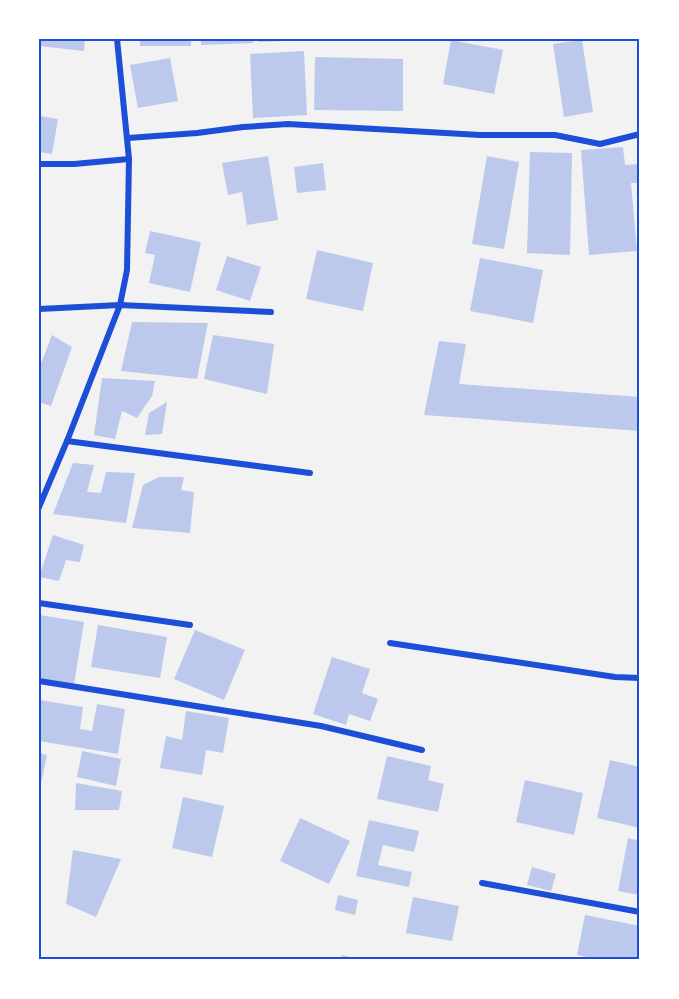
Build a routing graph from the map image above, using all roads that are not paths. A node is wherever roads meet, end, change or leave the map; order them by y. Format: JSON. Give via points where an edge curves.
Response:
{"nodes":[{"id":1,"x":117,"y":39,"type":"edge"},
{"id":2,"x":640,"y":134,"type":"edge"},
{"id":3,"x":128,"y":138,"type":"junction"},
{"id":4,"x":129,"y":159,"type":"junction"},
{"id":5,"x":39,"y":164,"type":"edge"},
{"id":6,"x":120,"y":305,"type":"junction"},
{"id":7,"x":39,"y":309,"type":"edge"},
{"id":8,"x":271,"y":312,"type":"dead end"},
{"id":9,"x":67,"y":441,"type":"junction"},
{"id":10,"x":310,"y":473,"type":"dead end"},
{"id":11,"x":39,"y":507,"type":"edge"},
{"id":12,"x":39,"y":603,"type":"edge"},
{"id":13,"x":190,"y":625,"type":"dead end"},
{"id":14,"x":390,"y":643,"type":"dead end"},
{"id":15,"x":640,"y":678,"type":"edge"},
{"id":16,"x":39,"y":681,"type":"edge"},
{"id":17,"x":422,"y":750,"type":"dead end"},
{"id":18,"x":482,"y":883,"type":"dead end"},
{"id":19,"x":640,"y":912,"type":"edge"}],
"edges":[{"from":1,"to":3,"type":"street"},
{"from":2,"to":3,"type":"street","via":[[600,144],[555,135],[480,135],[288,124]]},
{"from":3,"to":4,"type":"street"},
{"from":4,"to":5,"type":"street"},
{"from":4,"to":6,"type":"street","via":[[127,270]]},
{"from":6,"to":7,"type":"street"},
{"from":6,"to":8,"type":"street"},
{"from":6,"to":9,"type":"street"},
{"from":9,"to":10,"type":"street"},
{"from":9,"to":11,"type":"street"},
{"from":12,"to":13,"type":"street"},
{"from":14,"to":15,"type":"street"},
{"from":16,"to":17,"type":"street","via":[[321,726]]},
{"from":18,"to":19,"type":"street"}]}
